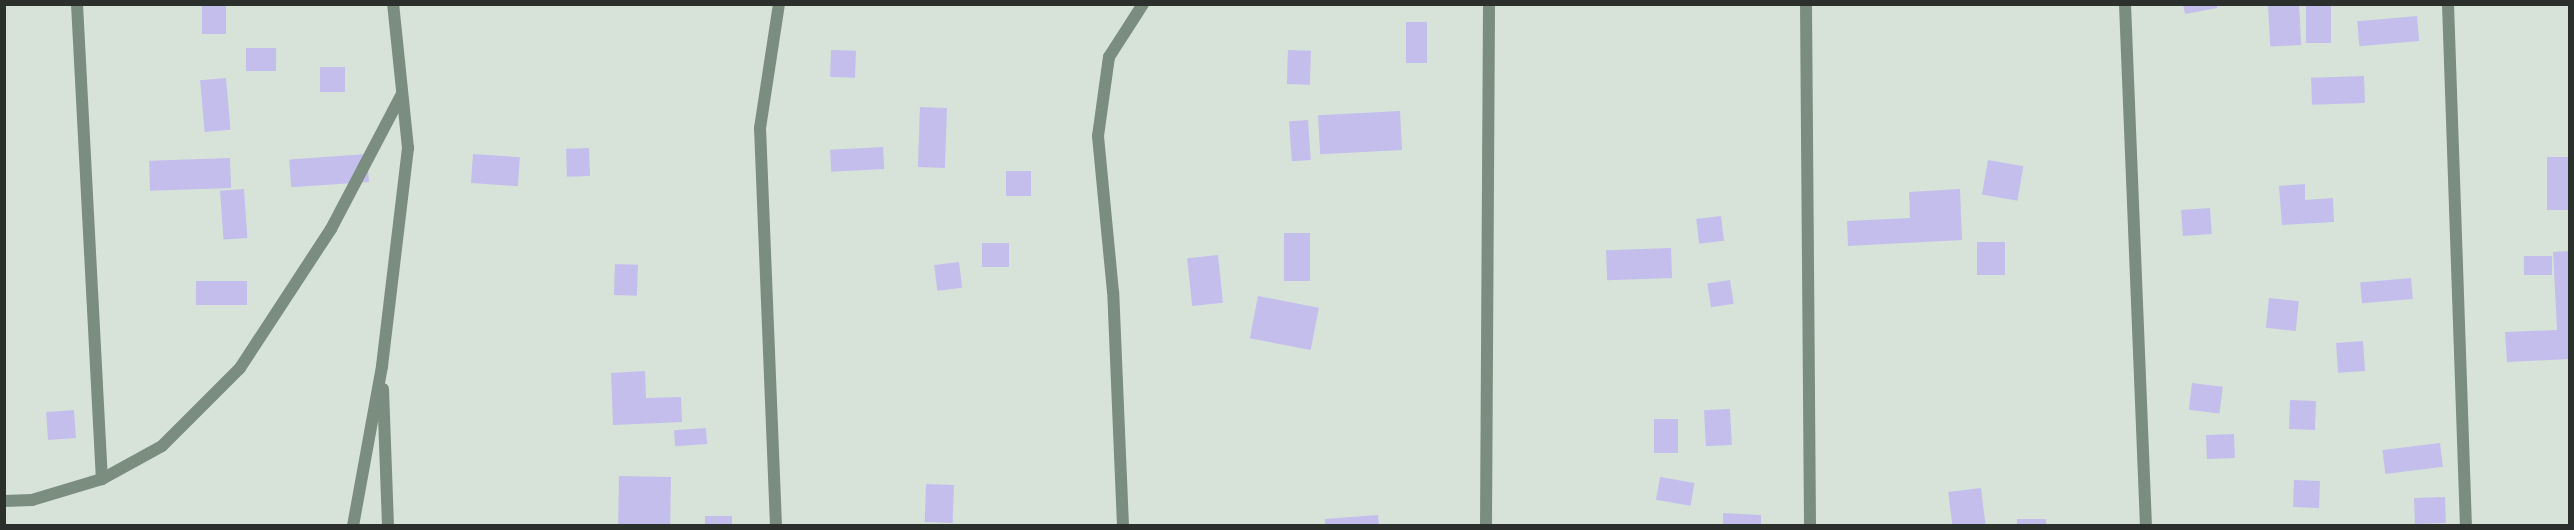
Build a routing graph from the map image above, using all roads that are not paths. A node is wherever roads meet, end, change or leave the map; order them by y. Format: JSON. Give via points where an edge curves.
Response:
{"nodes":[{"id":1,"x":77,"y":4,"type":"edge"},
{"id":2,"x":393,"y":4,"type":"edge"},
{"id":3,"x":779,"y":4,"type":"edge"},
{"id":4,"x":1143,"y":4,"type":"edge"},
{"id":5,"x":1489,"y":4,"type":"edge"},
{"id":6,"x":1806,"y":4,"type":"edge"},
{"id":7,"x":2125,"y":4,"type":"edge"},
{"id":8,"x":2448,"y":4,"type":"edge"},
{"id":9,"x":402,"y":94,"type":"junction"},
{"id":10,"x":382,"y":366,"type":"junction"},
{"id":11,"x":102,"y":478,"type":"junction"},
{"id":12,"x":4,"y":501,"type":"edge"},
{"id":13,"x":353,"y":525,"type":"edge"},
{"id":14,"x":388,"y":525,"type":"edge"},
{"id":15,"x":776,"y":525,"type":"edge"},
{"id":16,"x":1123,"y":525,"type":"edge"},
{"id":17,"x":1486,"y":525,"type":"edge"},
{"id":18,"x":1810,"y":525,"type":"edge"},
{"id":19,"x":2146,"y":525,"type":"edge"},
{"id":20,"x":2466,"y":525,"type":"edge"}],
"edges":[{"from":1,"to":11,"type":"street"},
{"from":2,"to":9,"type":"street"},
{"from":3,"to":15,"type":"street","via":[[760,128]]},
{"from":4,"to":16,"type":"street","via":[[1109,57],[1098,136],[1113,292]]},
{"from":5,"to":17,"type":"street"},
{"from":6,"to":18,"type":"street"},
{"from":7,"to":19,"type":"street"},
{"from":8,"to":20,"type":"street"},
{"from":9,"to":10,"type":"street","via":[[408,148]]},
{"from":9,"to":11,"type":"street","via":[[331,229],[240,368],[162,446]]},
{"from":10,"to":13,"type":"street"},
{"from":10,"to":14,"type":"street"},
{"from":11,"to":12,"type":"street","via":[[32,500]]}]}
